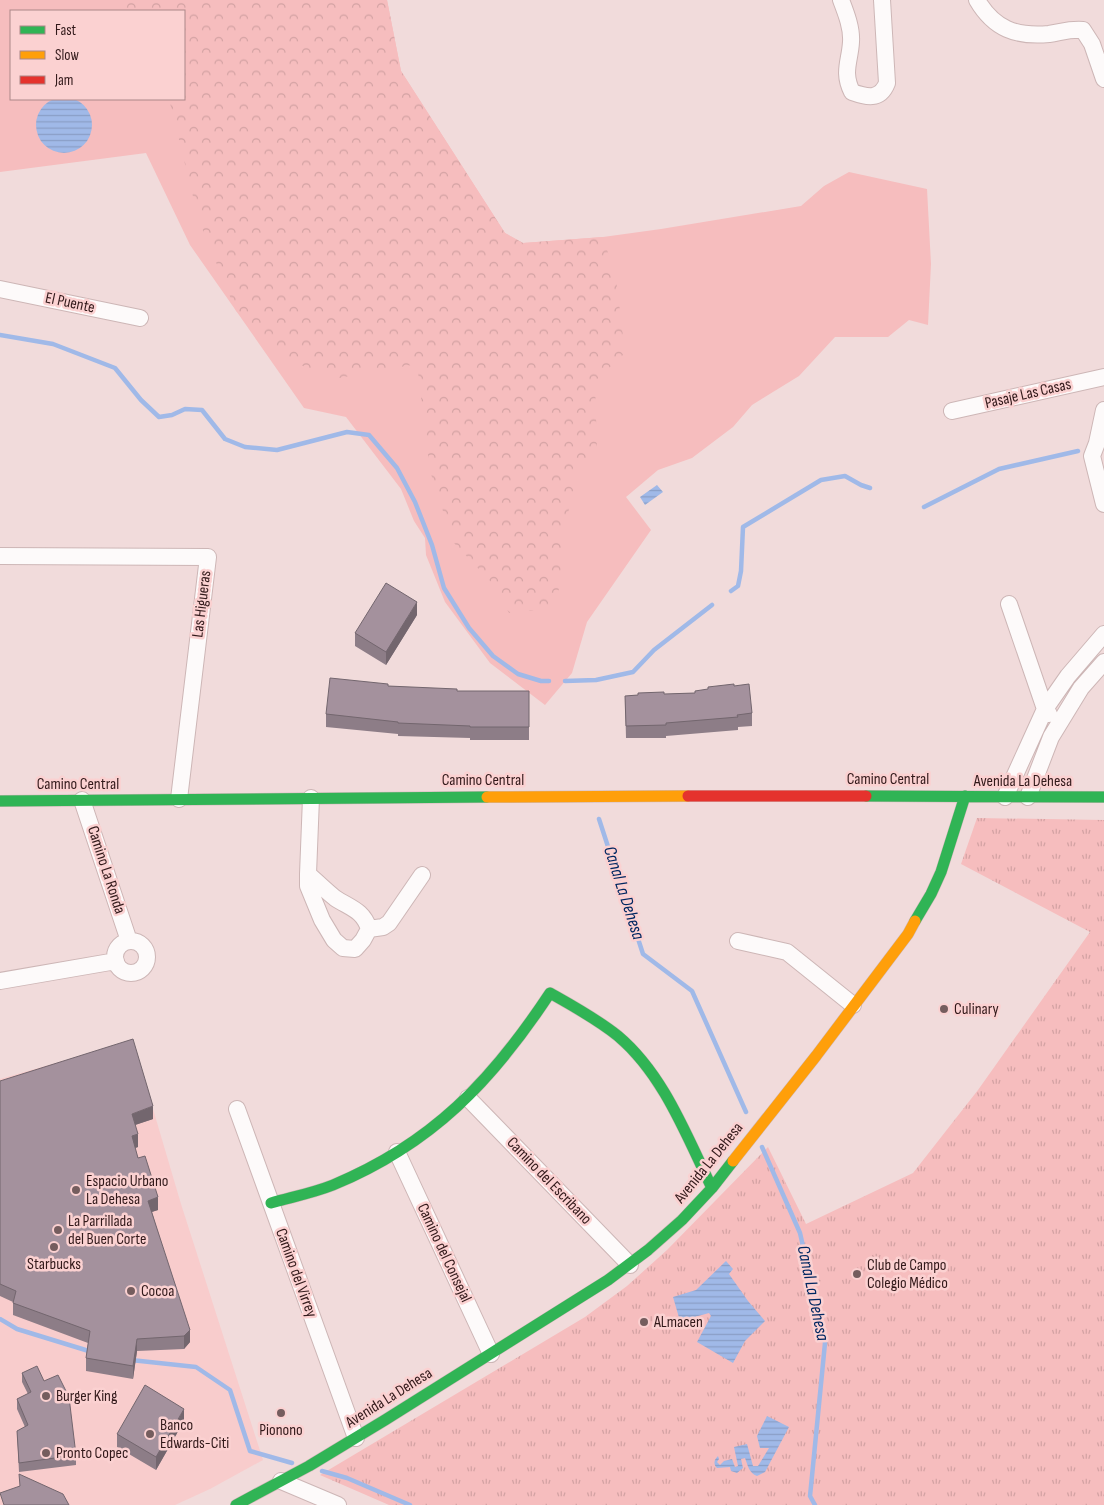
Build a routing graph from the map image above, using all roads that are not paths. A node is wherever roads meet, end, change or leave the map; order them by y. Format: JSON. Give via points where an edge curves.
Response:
{"nodes":[{"id":1,"x":841,"y":0,"type":"edge"},
{"id":2,"x":882,"y":0,"type":"edge"},
{"id":3,"x":978,"y":0,"type":"edge"},
{"id":4,"x":1104,"y":79,"type":"edge"},
{"id":5,"x":0,"y":289,"type":"edge"},
{"id":6,"x":140,"y":318,"type":"dead end"},
{"id":7,"x":1104,"y":377,"type":"edge"},
{"id":8,"x":1104,"y":410,"type":"edge"},
{"id":9,"x":952,"y":412,"type":"dead end"},
{"id":10,"x":1100,"y":448,"type":"edge"},
{"id":11,"x":1104,"y":504,"type":"edge"},
{"id":12,"x":0,"y":556,"type":"edge"},
{"id":13,"x":1009,"y":604,"type":"dead end"},
{"id":14,"x":1104,"y":634,"type":"edge"},
{"id":15,"x":1104,"y":662,"type":"edge"},
{"id":16,"x":1045,"y":709,"type":"junction"},
{"id":17,"x":1057,"y":728,"type":"junction"},
{"id":18,"x":965,"y":796,"type":"junction"},
{"id":19,"x":1004,"y":797,"type":"junction"},
{"id":20,"x":1028,"y":797,"type":"junction"},
{"id":21,"x":1104,"y":797,"type":"edge"},
{"id":22,"x":311,"y":798,"type":"junction"},
{"id":23,"x":179,"y":799,"type":"junction"},
{"id":24,"x":82,"y":800,"type":"junction"},
{"id":25,"x":0,"y":801,"type":"edge"},
{"id":26,"x":308,"y":874,"type":"junction"},
{"id":27,"x":422,"y":875,"type":"dead end"},
{"id":28,"x":369,"y":929,"type":"junction"},
{"id":29,"x":129,"y":940,"type":"junction"},
{"id":30,"x":738,"y":941,"type":"dead end"},
{"id":31,"x":116,"y":961,"type":"junction"},
{"id":32,"x":0,"y":981,"type":"edge"},
{"id":33,"x":853,"y":1005,"type":"junction"},
{"id":34,"x":468,"y":1098,"type":"junction"},
{"id":35,"x":237,"y":1109,"type":"dead end"},
{"id":36,"x":397,"y":1152,"type":"junction"},
{"id":37,"x":712,"y":1188,"type":"junction"},
{"id":38,"x":271,"y":1203,"type":"junction"},
{"id":39,"x":630,"y":1265,"type":"junction"},
{"id":40,"x":491,"y":1354,"type":"junction"},
{"id":41,"x":356,"y":1438,"type":"junction"},
{"id":42,"x":281,"y":1481,"type":"junction"},
{"id":43,"x":310,"y":1499,"type":"edge"},
{"id":44,"x":236,"y":1505,"type":"edge"},
{"id":45,"x":338,"y":1505,"type":"edge"}],
"edges":[{"from":1,"to":2,"type":"street","via":[[851,41],[847,83],[852,92],[872,96],[882,92],[887,83]]},
{"from":3,"to":4,"type":"street","via":[[994,22],[1025,35],[1083,30],[1092,44]]},
{"from":5,"to":6,"type":"street","name":"El Puente"},
{"from":7,"to":9,"type":"street","name":"Pasaje Las Casas"},
{"from":8,"to":10,"type":"street"},
{"from":10,"to":11,"type":"street","via":[[1092,456]]},
{"from":12,"to":23,"type":"street","name":"Las Higueras","via":[[208,557]]},
{"from":13,"to":16,"type":"street"},
{"from":14,"to":16,"type":"street"},
{"from":15,"to":17,"type":"street","via":[[1081,688]]},
{"from":16,"to":17,"type":"street"},
{"from":16,"to":19,"type":"street"},
{"from":17,"to":20,"type":"street"},
{"from":18,"to":19,"type":"main road","name":"Avenida La Dehesa"},
{"from":18,"to":22,"type":"main road","name":"Camino Central"},
{"from":18,"to":33,"type":"main road","name":"Avenida La Dehesa","via":[[941,872],[924,907],[908,934]]},
{"from":19,"to":20,"type":"main road","name":"Avenida La Dehesa"},
{"from":20,"to":21,"type":"main road","name":"Avenida La Dehesa"},
{"from":22,"to":23,"type":"main road","name":"Camino Central"},
{"from":22,"to":26,"type":"street"},
{"from":23,"to":24,"type":"main road","name":"Camino Central"},
{"from":24,"to":25,"type":"main road","name":"Camino Central"},
{"from":24,"to":29,"type":"street","name":"Camino La Ronda"},
{"from":26,"to":28,"type":"street","via":[[358,911]]},
{"from":26,"to":28,"type":"street","via":[[308,886],[334,940],[343,948],[354,948]]},
{"from":27,"to":28,"type":"street","via":[[389,923]]},
{"from":29,"to":31,"type":"street","via":[[120,944]]},
{"from":29,"to":31,"type":"street","via":[[141,944],[146,950],[146,962],[137,972],[130,973],[119,967]]},
{"from":30,"to":33,"type":"street","via":[[786,952]]},
{"from":31,"to":32,"type":"street"},
{"from":33,"to":37,"type":"main road","name":"Avenida La Dehesa"},
{"from":34,"to":36,"type":"main road"},
{"from":34,"to":37,"type":"main road","via":[[518,1042],[550,993],[595,1020],[640,1059],[666,1094]]},
{"from":34,"to":39,"type":"street","name":"Camino del Escribano"},
{"from":35,"to":38,"type":"street","name":"Camino del Virrey"},
{"from":36,"to":38,"type":"main road","via":[[331,1186]]},
{"from":36,"to":40,"type":"street","name":"Camino del Consejal"},
{"from":37,"to":39,"type":"main road","name":"Avenida La Dehesa","via":[[676,1226]]},
{"from":38,"to":41,"type":"street","name":"Camino del Virrey"},
{"from":39,"to":40,"type":"main road","name":"Avenida La Dehesa"},
{"from":40,"to":41,"type":"main road","name":"Avenida La Dehesa"},
{"from":41,"to":42,"type":"main road","name":"Avenida La Dehesa"},
{"from":42,"to":43,"type":"street"},
{"from":42,"to":44,"type":"main road","name":"Avenida La Dehesa"},
{"from":43,"to":45,"type":"street"}]}
